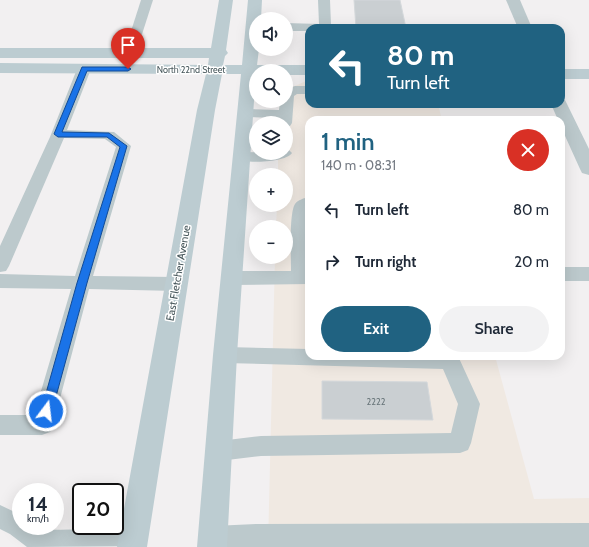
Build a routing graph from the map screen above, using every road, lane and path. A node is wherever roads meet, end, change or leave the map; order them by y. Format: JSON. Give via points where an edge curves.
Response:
{"nodes":[{"id":1,"x":147,"y":0,"type":"edge"},
{"id":2,"x":226,"y":0,"type":"edge"},
{"id":3,"x":255,"y":0,"type":"edge"},
{"id":4,"x":324,"y":0,"type":"edge"},
{"id":5,"x":512,"y":0,"type":"edge"},
{"id":6,"x":255,"y":12,"type":"edge"},
{"id":7,"x":326,"y":24,"type":"edge"},
{"id":8,"x":523,"y":24,"type":"edge"},
{"id":9,"x":293,"y":27,"type":"edge"},
{"id":10,"x":305,"y":27,"type":"edge"},
{"id":11,"x":0,"y":53,"type":"edge"},
{"id":12,"x":130,"y":53,"type":"junction"},
{"id":13,"x":251,"y":56,"type":"edge"},
{"id":14,"x":262,"y":56,"type":"edge"},
{"id":15,"x":217,"y":61,"type":"junction"},
{"id":16,"x":250,"y":61,"type":"junction"},
{"id":17,"x":565,"y":65,"type":"edge"},
{"id":18,"x":0,"y":68,"type":"edge"},
{"id":19,"x":84,"y":69,"type":"junction"},
{"id":20,"x":305,"y":69,"type":"edge"},
{"id":21,"x":589,"y":74,"type":"edge"},
{"id":22,"x":305,"y":90,"type":"edge"},
{"id":23,"x":245,"y":113,"type":"junction"},
{"id":24,"x":265,"y":116,"type":"edge"},
{"id":25,"x":285,"y":116,"type":"edge"},
{"id":26,"x":565,"y":117,"type":"edge"},
{"id":27,"x":58,"y":134,"type":"junction"},
{"id":28,"x":241,"y":157,"type":"junction"},
{"id":29,"x":249,"y":157,"type":"edge"},
{"id":30,"x":589,"y":169,"type":"edge"},
{"id":31,"x":305,"y":204,"type":"edge"},
{"id":32,"x":0,"y":266,"type":"edge"},
{"id":33,"x":565,"y":274,"type":"edge"},
{"id":34,"x":589,"y":274,"type":"edge"},
{"id":35,"x":304,"y":277,"type":"edge"},
{"id":36,"x":232,"y":278,"type":"junction"},
{"id":37,"x":0,"y":280,"type":"edge"},
{"id":38,"x":82,"y":283,"type":"junction"},
{"id":39,"x":176,"y":284,"type":"junction"},
{"id":40,"x":226,"y":355,"type":"junction"},
{"id":41,"x":305,"y":357,"type":"edge"},
{"id":42,"x":413,"y":360,"type":"edge"},
{"id":43,"x":0,"y":425,"type":"edge"},
{"id":44,"x":219,"y":451,"type":"junction"},
{"id":45,"x":0,"y":517,"type":"edge"},
{"id":46,"x":589,"y":535,"type":"edge"},
{"id":47,"x":24,"y":540,"type":"edge"},
{"id":48,"x":213,"y":542,"type":"edge"},
{"id":49,"x":132,"y":546,"type":"edge"}],
"edges":[{"from":1,"to":12,"type":"lane"},
{"from":2,"to":15,"type":"main road","name":"East Fletcher Avenue"},
{"from":3,"to":6,"type":"main road"},
{"from":4,"to":7,"type":"lane"},
{"from":5,"to":8,"type":"street"},
{"from":9,"to":10,"type":"lane"},
{"from":11,"to":12,"type":"main road","name":"North 22nd Street"},
{"from":12,"to":15,"type":"main road","name":"North 22nd Street"},
{"from":13,"to":16,"type":"main road"},
{"from":14,"to":16,"type":"main road","name":"North 22nd Street"},
{"from":15,"to":16,"type":"main road","name":"North 22nd Street"},
{"from":15,"to":19,"type":"main road","name":"North 22nd Street"},
{"from":15,"to":39,"type":"main road","name":"East Fletcher Avenue"},
{"from":16,"to":20,"type":"main road","name":"North 22nd Street"},
{"from":16,"to":23,"type":"main road"},
{"from":17,"to":21,"type":"main road"},
{"from":18,"to":19,"type":"main road","name":"North 22nd Street"},
{"from":19,"to":27,"type":"lane"},
{"from":22,"to":25,"type":"lane","via":[[295,90],[287,94]]},
{"from":23,"to":24,"type":"lane"},
{"from":23,"to":28,"type":"main road"},
{"from":26,"to":30,"type":"street"},
{"from":27,"to":32,"type":"lane"},
{"from":27,"to":38,"type":"lane","via":[[109,135],[124,146]]},
{"from":28,"to":29,"type":"lane"},
{"from":28,"to":36,"type":"main road"},
{"from":31,"to":35,"type":"lane","via":[[302,206],[300,218]]},
{"from":33,"to":34,"type":"lane"},
{"from":35,"to":36,"type":"lane"},
{"from":36,"to":40,"type":"main road"},
{"from":37,"to":38,"type":"lane"},
{"from":38,"to":39,"type":"lane"},
{"from":38,"to":43,"type":"lane","via":[[42,425]]},
{"from":39,"to":49,"type":"main road","name":"East Fletcher Avenue"},
{"from":40,"to":41,"type":"lane"},
{"from":40,"to":44,"type":"main road"},
{"from":42,"to":44,"type":"lane","via":[[450,361],[469,404],[460,443],[261,446]]},
{"from":44,"to":48,"type":"main road"},
{"from":45,"to":47,"type":"lane","via":[[19,526]]},
{"from":46,"to":48,"type":"lane","via":[[256,536]]},
{"from":47,"to":49,"type":"lane"}]}
